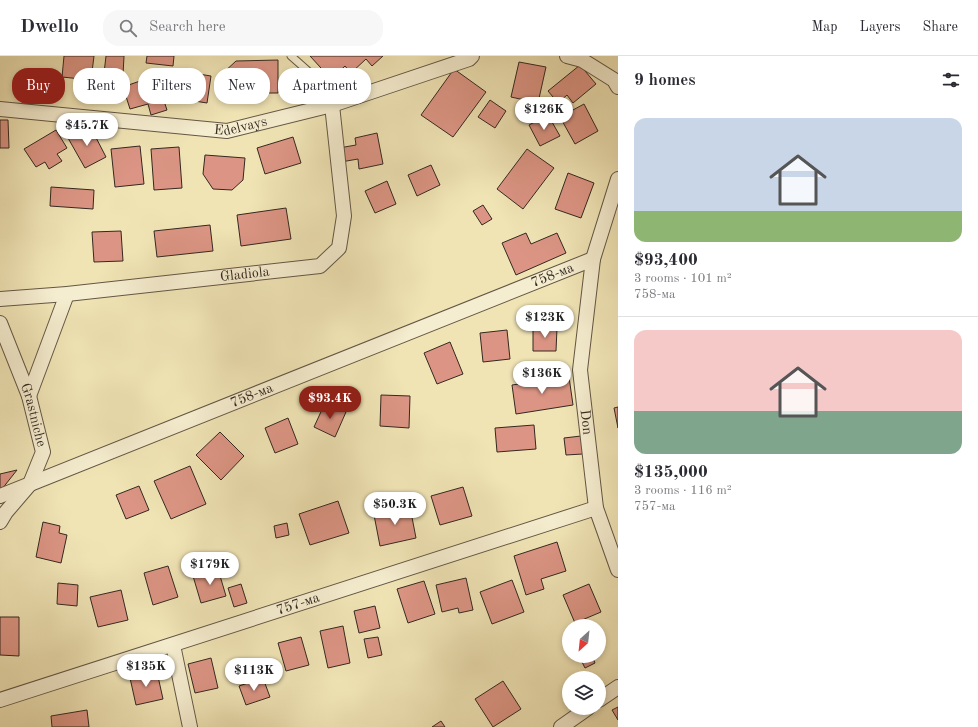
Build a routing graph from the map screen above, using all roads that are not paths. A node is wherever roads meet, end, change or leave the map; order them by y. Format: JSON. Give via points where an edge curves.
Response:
{"nodes":[{"id":1,"x":291,"y":56,"type":"edge"},
{"id":2,"x":472,"y":56,"type":"edge"},
{"id":3,"x":567,"y":56,"type":"edge"},
{"id":4,"x":618,"y":87,"type":"edge"},
{"id":5,"x":332,"y":105,"type":"junction"},
{"id":6,"x":0,"y":109,"type":"edge"},
{"id":7,"x":618,"y":179,"type":"edge"},
{"id":8,"x":593,"y":259,"type":"junction"},
{"id":9,"x":67,"y":294,"type":"junction"},
{"id":10,"x":0,"y":299,"type":"edge"},
{"id":11,"x":0,"y":323,"type":"edge"},
{"id":12,"x":29,"y":396,"type":"junction"},
{"id":13,"x":30,"y":484,"type":"junction"},
{"id":14,"x":0,"y":496,"type":"edge"},
{"id":15,"x":596,"y":508,"type":"junction"},
{"id":16,"x":0,"y":522,"type":"edge"},
{"id":17,"x":618,"y":570,"type":"edge"},
{"id":18,"x":173,"y":645,"type":"junction"},
{"id":19,"x":618,"y":687,"type":"edge"},
{"id":20,"x":606,"y":695,"type":"edge"},
{"id":21,"x":0,"y":700,"type":"edge"},
{"id":22,"x":578,"y":715,"type":"edge"},
{"id":23,"x":190,"y":727,"type":"edge"},
{"id":24,"x":561,"y":727,"type":"edge"}],
"edges":[{"from":1,"to":5,"type":"lane","via":[[308,71]]},
{"from":2,"to":5,"type":"street","name":"Edelvays"},
{"from":3,"to":4,"type":"street","via":[[582,60],[614,80]]},
{"from":5,"to":6,"type":"street","name":"Edelvays","via":[[227,131]]},
{"from":5,"to":9,"type":"street","name":"Gladiola","via":[[344,216],[339,248],[320,266]]},
{"from":7,"to":8,"type":"street","name":"Don"},
{"from":8,"to":13,"type":"street","name":"758-ма"},
{"from":8,"to":15,"type":"street","name":"Don","via":[[580,370]]},
{"from":9,"to":10,"type":"street","name":"Gladiola"},
{"from":9,"to":12,"type":"street"},
{"from":11,"to":12,"type":"street","name":"Grastniche"},
{"from":12,"to":13,"type":"street","name":"Grastniche","via":[[42,452]]},
{"from":13,"to":14,"type":"street","name":"758-ма"},
{"from":13,"to":16,"type":"street","name":"Grastniche"},
{"from":15,"to":17,"type":"street","name":"Don"},
{"from":15,"to":18,"type":"street","name":"757-ма"},
{"from":18,"to":21,"type":"street","name":"757-ма"},
{"from":18,"to":23,"type":"street"},
{"from":19,"to":20,"type":"street"},
{"from":22,"to":24,"type":"street"}]}
